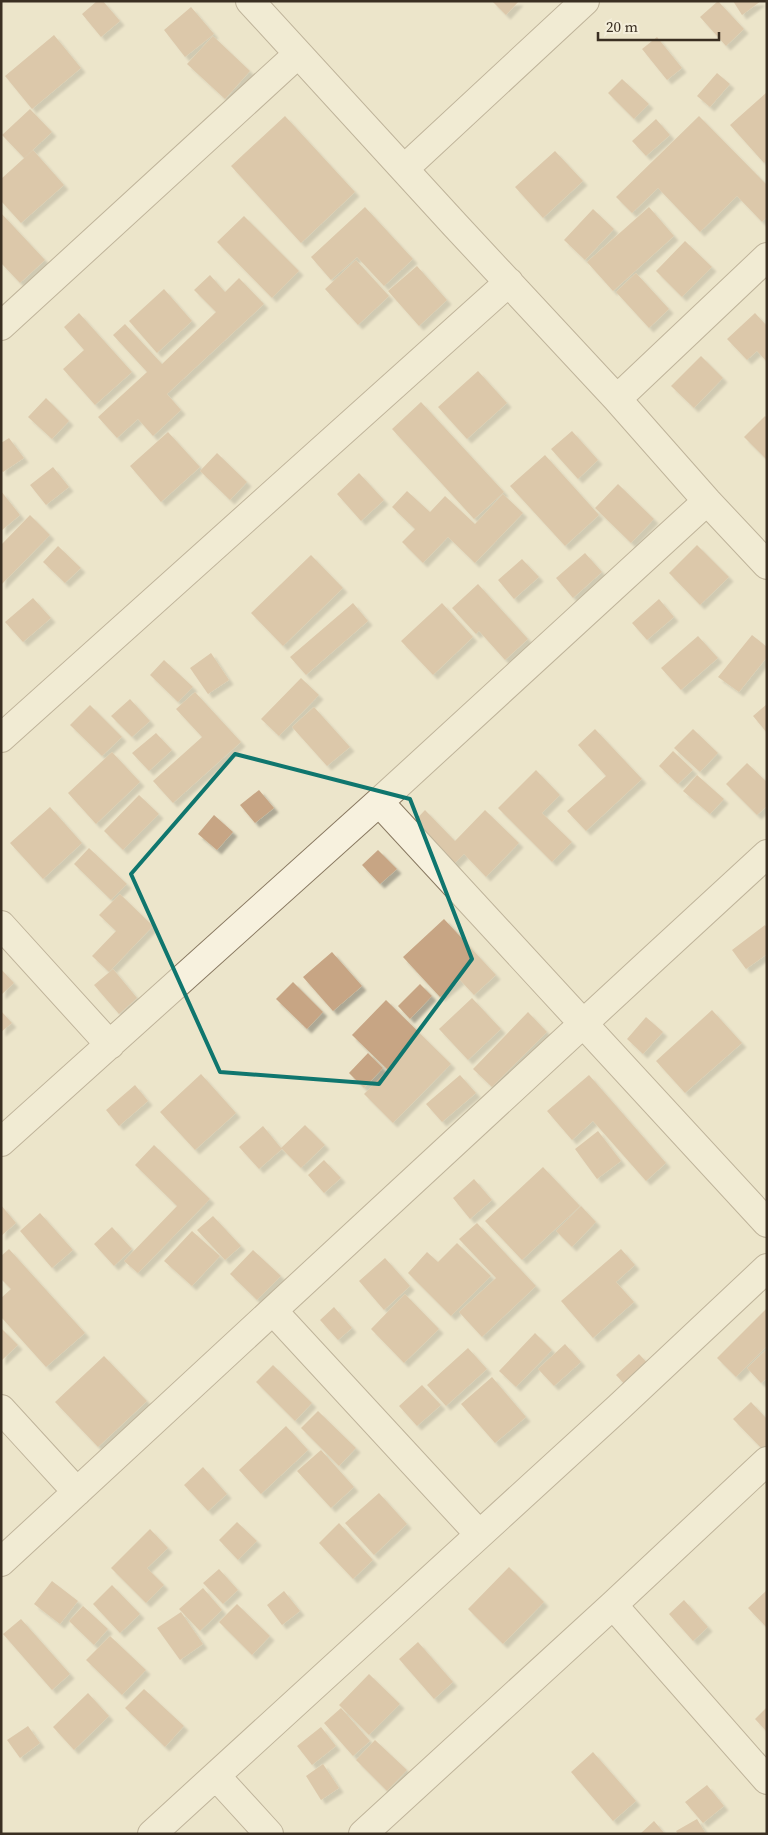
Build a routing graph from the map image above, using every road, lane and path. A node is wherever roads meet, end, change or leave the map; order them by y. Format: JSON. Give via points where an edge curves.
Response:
{"nodes":[{"id":1,"x":250,"y":1,"type":"edge"},
{"id":2,"x":585,"y":1,"type":"edge"},
{"id":3,"x":298,"y":54,"type":"junction"},
{"id":4,"x":404,"y":169,"type":"junction"},
{"id":5,"x":767,"y":257,"type":"edge"},
{"id":6,"x":509,"y":282,"type":"junction"},
{"id":7,"x":1,"y":326,"type":"edge"},
{"id":8,"x":617,"y":399,"type":"junction"},
{"id":9,"x":707,"y":501,"type":"junction"},
{"id":10,"x":767,"y":565,"type":"edge"},
{"id":11,"x":1,"y":738,"type":"edge"},
{"id":12,"x":379,"y":802,"type":"junction"},
{"id":13,"x":767,"y":854,"type":"edge"},
{"id":14,"x":1,"y":925,"type":"edge"},
{"id":15,"x":582,"y":1024,"type":"junction"},
{"id":16,"x":110,"y":1045,"type":"junction"},
{"id":17,"x":1,"y":1142,"type":"edge"},
{"id":18,"x":767,"y":1223,"type":"edge"},
{"id":19,"x":767,"y":1268,"type":"edge"},
{"id":20,"x":274,"y":1312,"type":"junction"},
{"id":21,"x":1,"y":1409,"type":"edge"},
{"id":22,"x":767,"y":1461,"type":"edge"},
{"id":23,"x":77,"y":1492,"type":"junction"},
{"id":24,"x":479,"y":1534,"type":"junction"},
{"id":25,"x":1,"y":1562,"type":"edge"},
{"id":26,"x":613,"y":1605,"type":"junction"},
{"id":27,"x":216,"y":1776,"type":"junction"},
{"id":28,"x":767,"y":1780,"type":"edge"},
{"id":29,"x":152,"y":1834,"type":"edge"},
{"id":30,"x":269,"y":1834,"type":"edge"},
{"id":31,"x":362,"y":1834,"type":"edge"}],
"edges":[{"from":1,"to":3,"type":"street"},
{"from":2,"to":4,"type":"street"},
{"from":3,"to":4,"type":"street"},
{"from":3,"to":7,"type":"street"},
{"from":4,"to":6,"type":"street"},
{"from":5,"to":8,"type":"street"},
{"from":6,"to":8,"type":"street"},
{"from":6,"to":11,"type":"street"},
{"from":8,"to":9,"type":"street"},
{"from":9,"to":10,"type":"street"},
{"from":9,"to":12,"type":"street"},
{"from":12,"to":15,"type":"street"},
{"from":12,"to":16,"type":"street"},
{"from":13,"to":15,"type":"street"},
{"from":14,"to":16,"type":"street"},
{"from":15,"to":18,"type":"street"},
{"from":15,"to":20,"type":"street"},
{"from":16,"to":17,"type":"street"},
{"from":19,"to":24,"type":"street"},
{"from":20,"to":23,"type":"street"},
{"from":20,"to":24,"type":"street"},
{"from":21,"to":23,"type":"street"},
{"from":22,"to":26,"type":"street"},
{"from":23,"to":25,"type":"street"},
{"from":24,"to":27,"type":"street"},
{"from":26,"to":28,"type":"street"},
{"from":26,"to":31,"type":"street"},
{"from":27,"to":29,"type":"street"},
{"from":27,"to":30,"type":"street"}]}
